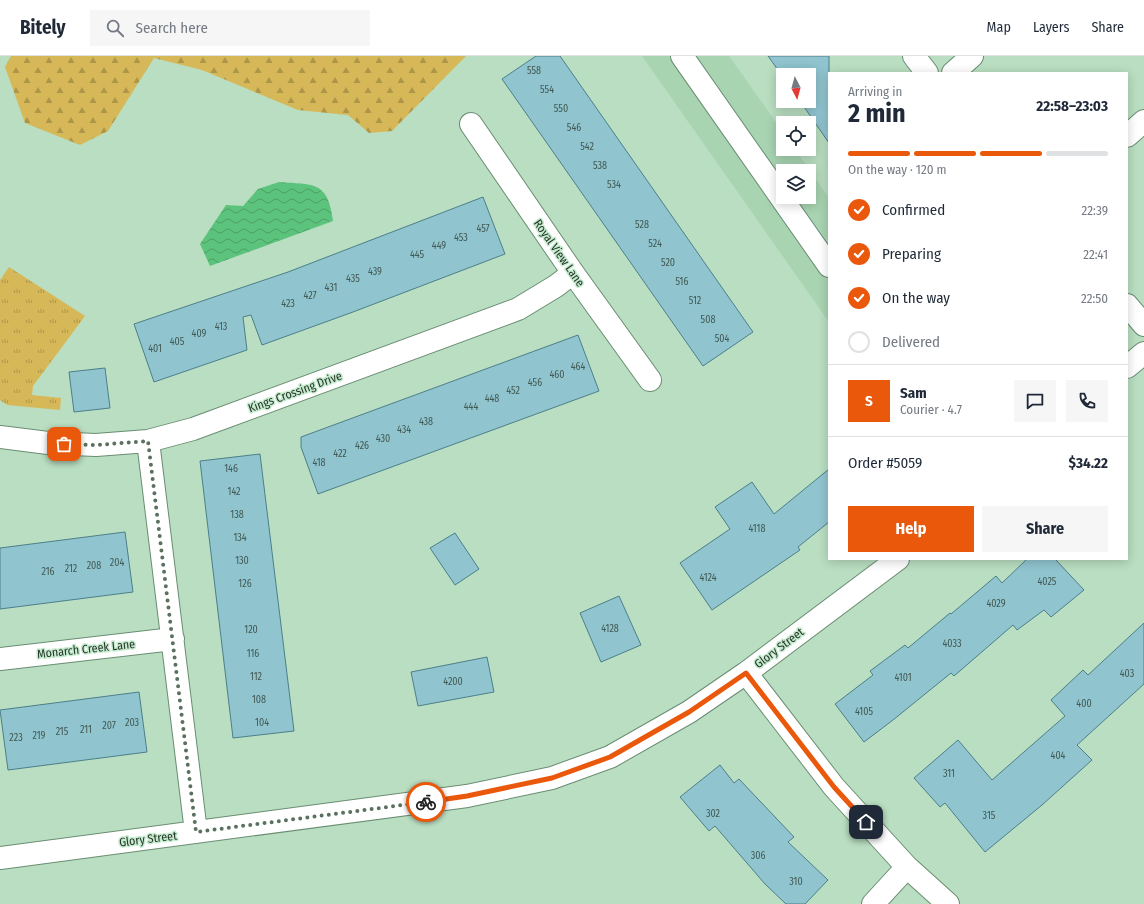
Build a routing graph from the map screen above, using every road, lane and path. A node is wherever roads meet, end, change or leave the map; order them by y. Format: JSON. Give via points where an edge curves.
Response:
{"nodes":[{"id":1,"x":682,"y":56,"type":"edge"},
{"id":2,"x":914,"y":56,"type":"edge"},
{"id":3,"x":972,"y":56,"type":"edge"},
{"id":4,"x":926,"y":72,"type":"edge"},
{"id":5,"x":954,"y":72,"type":"edge"},
{"id":6,"x":1144,"y":121,"type":"edge"},
{"id":7,"x":471,"y":124,"type":"dead end"},
{"id":8,"x":1128,"y":135,"type":"edge"},
{"id":9,"x":828,"y":265,"type":"edge"},
{"id":10,"x":573,"y":273,"type":"junction"},
{"id":11,"x":1128,"y":306,"type":"edge"},
{"id":12,"x":1144,"y":325,"type":"edge"},
{"id":13,"x":1144,"y":353,"type":"edge"},
{"id":14,"x":1128,"y":366,"type":"edge"},
{"id":15,"x":650,"y":380,"type":"dead end"},
{"id":16,"x":0,"y":437,"type":"edge"},
{"id":17,"x":148,"y":441,"type":"junction"},
{"id":18,"x":897,"y":560,"type":"edge"},
{"id":19,"x":173,"y":639,"type":"junction"},
{"id":20,"x":0,"y":659,"type":"edge"},
{"id":21,"x":746,"y":673,"type":"junction"},
{"id":22,"x":196,"y":832,"type":"junction"},
{"id":23,"x":0,"y":858,"type":"edge"},
{"id":24,"x":908,"y":867,"type":"junction"},
{"id":25,"x":873,"y":904,"type":"edge"},
{"id":26,"x":948,"y":904,"type":"edge"}],
"edges":[{"from":1,"to":9,"type":"street"},
{"from":2,"to":4,"type":"street"},
{"from":3,"to":5,"type":"street"},
{"from":6,"to":8,"type":"street"},
{"from":7,"to":10,"type":"street","name":"Royal View Lane"},
{"from":10,"to":15,"type":"street","name":"Royal View Lane"},
{"from":10,"to":17,"type":"street","name":"Kings Crossing Drive","via":[[518,309],[193,429]]},
{"from":11,"to":12,"type":"street"},
{"from":13,"to":14,"type":"street"},
{"from":16,"to":17,"type":"street","name":"Kings Crossing Drive","via":[[96,445]]},
{"from":17,"to":19,"type":"street"},
{"from":18,"to":21,"type":"street","name":"Glory Street"},
{"from":19,"to":20,"type":"street","name":"Monarch Creek Lane"},
{"from":19,"to":22,"type":"street"},
{"from":21,"to":22,"type":"street","name":"Glory Street","via":[[689,712],[610,757],[552,778],[467,796]]},
{"from":21,"to":24,"type":"street","via":[[834,787]]},
{"from":22,"to":23,"type":"street","name":"Glory Street"},
{"from":24,"to":25,"type":"street"},
{"from":24,"to":26,"type":"street"}]}
